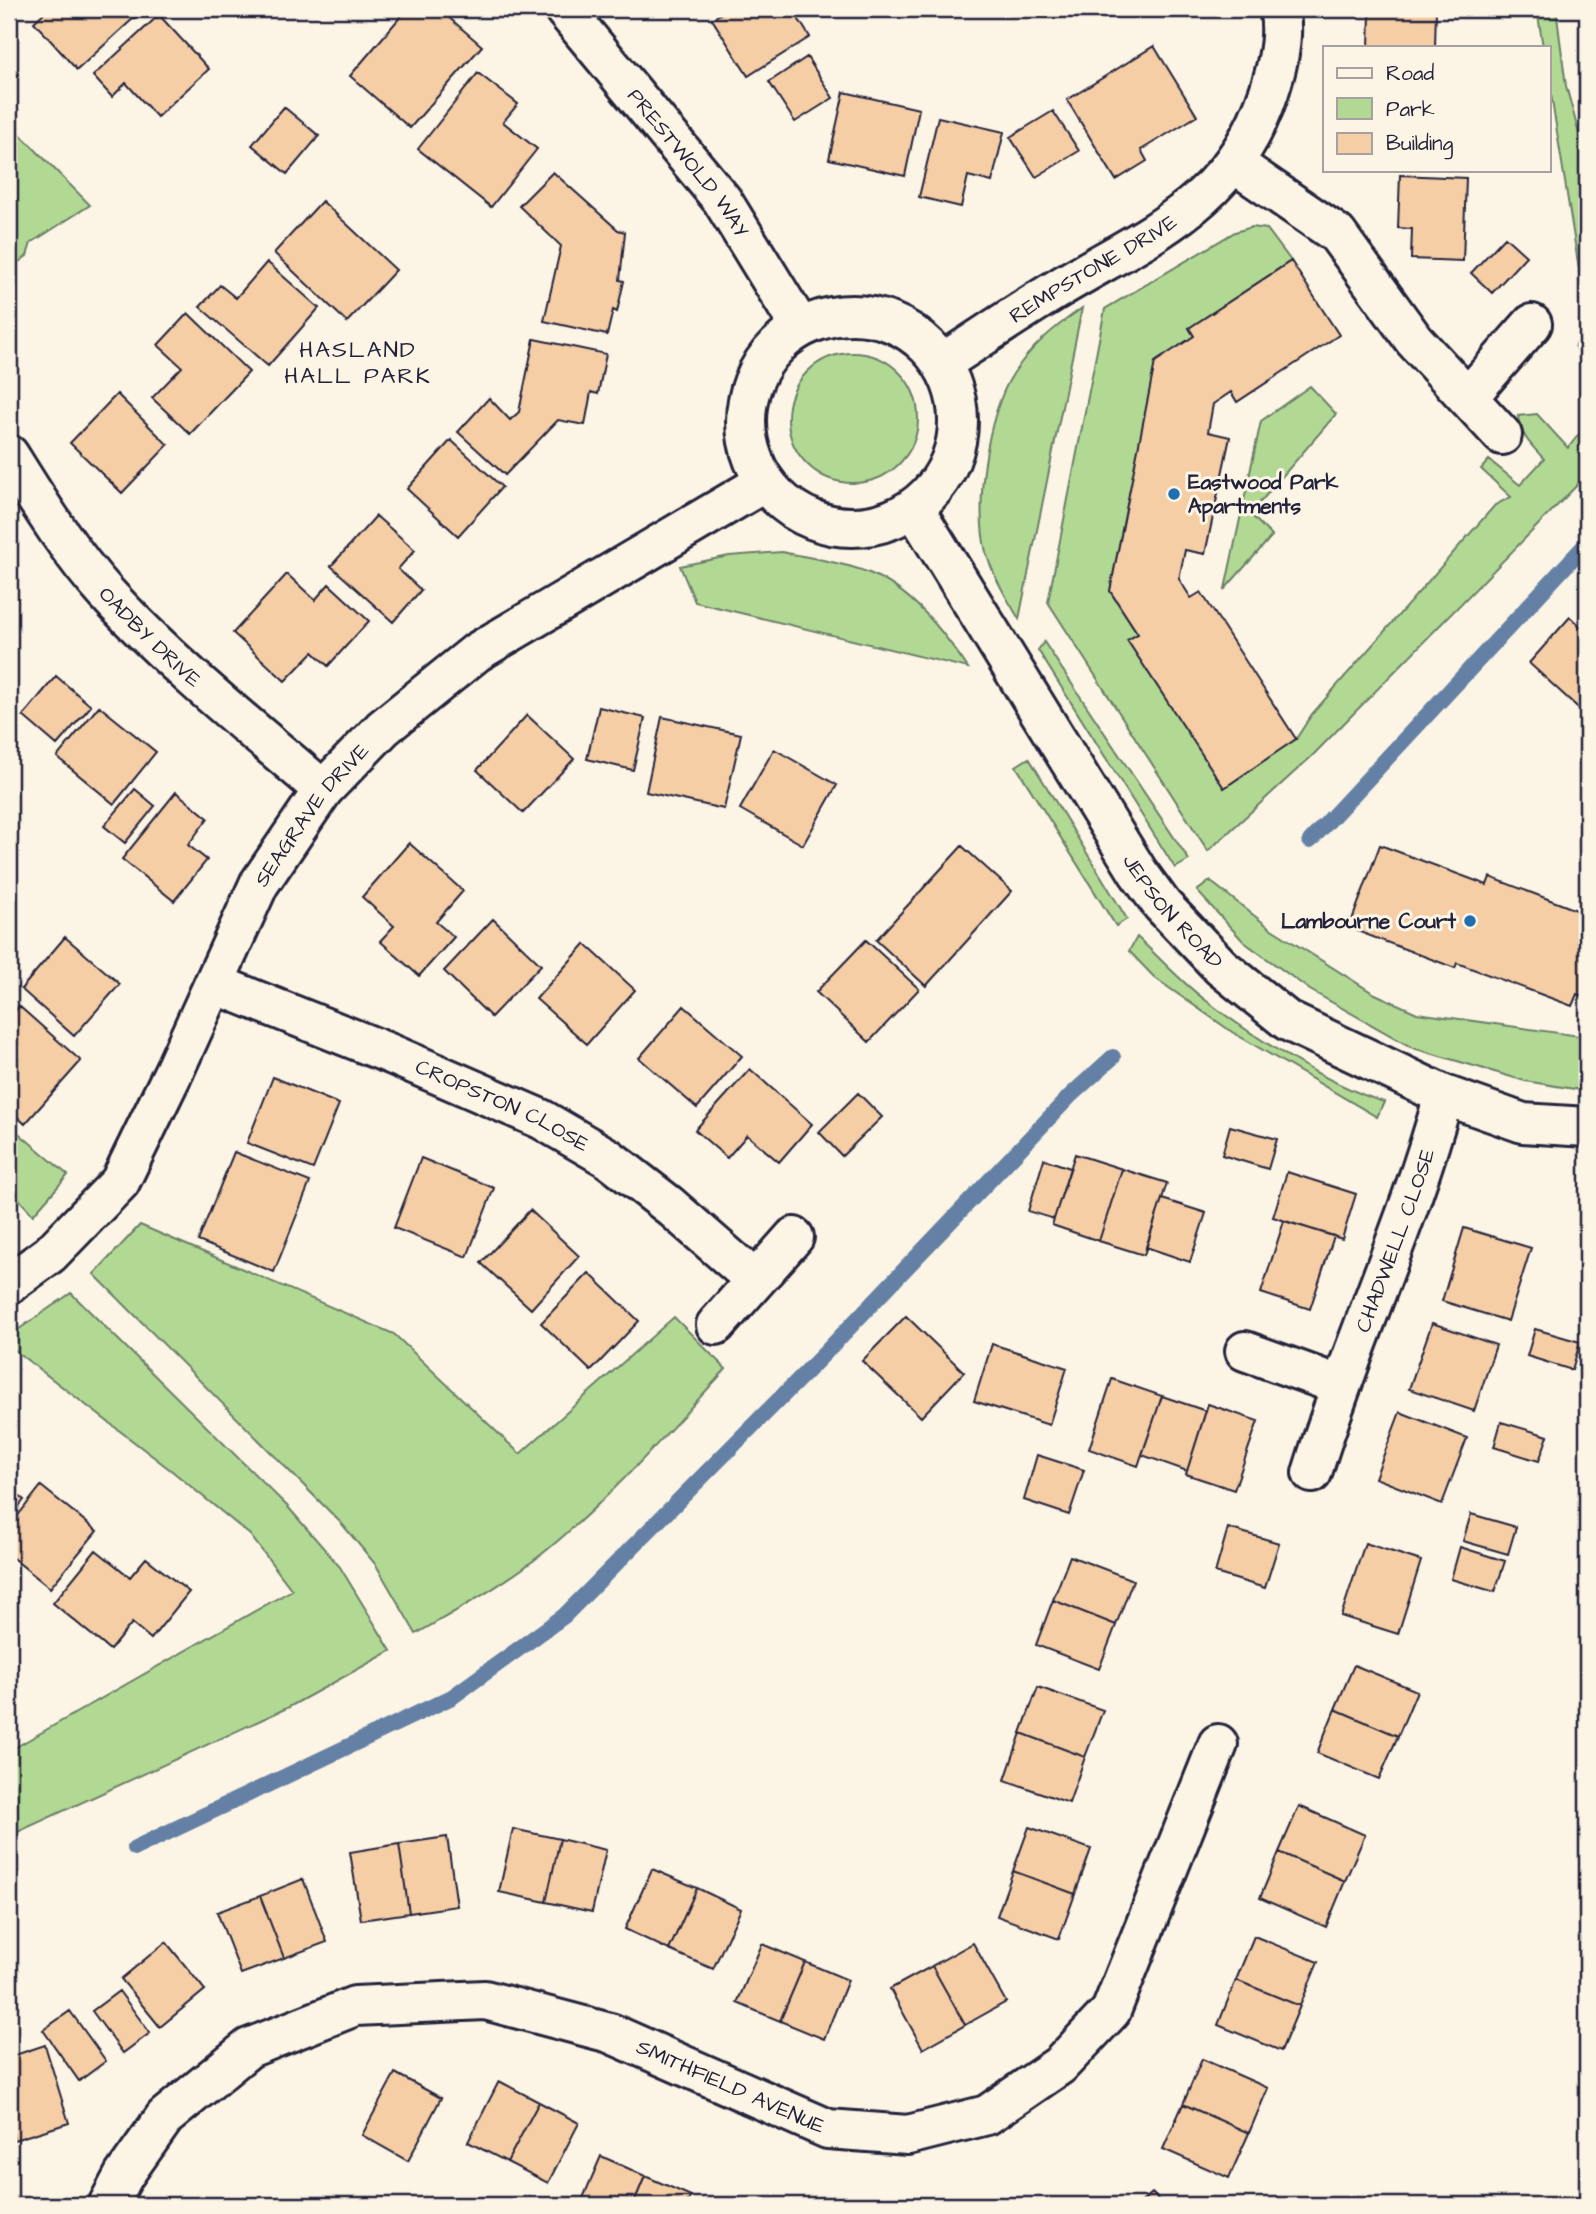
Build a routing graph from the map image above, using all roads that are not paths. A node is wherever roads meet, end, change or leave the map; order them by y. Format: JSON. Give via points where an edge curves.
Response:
{"nodes":[{"id":1,"x":564,"y":9,"type":"edge"},
{"id":2,"x":1279,"y":9,"type":"edge"},
{"id":3,"x":1235,"y":164,"type":"junction"},
{"id":4,"x":1532,"y":324,"type":"dead end"},
{"id":5,"x":800,"y":327,"type":"junction"},
{"id":6,"x":942,"y":363,"type":"junction"},
{"id":7,"x":1468,"y":397,"type":"junction"},
{"id":8,"x":1502,"y":435,"type":"dead end"},
{"id":9,"x":9,"y":455,"type":"edge"},
{"id":10,"x":765,"y":482,"type":"junction"},
{"id":11,"x":914,"y":508,"type":"junction"},
{"id":12,"x":323,"y":790,"type":"junction"},
{"id":13,"x":215,"y":984,"type":"junction"},
{"id":14,"x":1444,"y":1095,"type":"junction"},
{"id":15,"x":1587,"y":1128,"type":"edge"},
{"id":16,"x":794,"y":1237,"type":"dead end"},
{"id":17,"x":755,"y":1280,"type":"junction"},
{"id":18,"x":9,"y":1284,"type":"edge"},
{"id":19,"x":716,"y":1325,"type":"dead end"},
{"id":20,"x":1245,"y":1351,"type":"dead end"},
{"id":21,"x":1339,"y":1385,"type":"junction"},
{"id":22,"x":1312,"y":1473,"type":"dead end"},
{"id":23,"x":1218,"y":1744,"type":"dead end"},
{"id":24,"x":108,"y":2205,"type":"edge"}],
"edges":[{"from":1,"to":5,"type":"street","name":"PRESTWOLD WAY","via":[[722,200]]},
{"from":2,"to":3,"type":"street","name":"REMPSTONE DRIVE","via":[[1276,71],[1258,125]]},
{"from":3,"to":6,"type":"street","name":"REMPSTONE DRIVE","via":[[1184,215]]},
{"from":3,"to":7,"type":"street","via":[[1337,234],[1414,341]]},
{"from":4,"to":7,"type":"street"},
{"from":5,"to":6,"type":"street","via":[[838,314],[878,316],[915,333]]},
{"from":5,"to":10,"type":"street","via":[[773,349],[753,379],[745,414],[750,450]]},
{"from":6,"to":11,"type":"street","via":[[957,401],[958,441],[942,479]]},
{"from":7,"to":8,"type":"street"},
{"from":9,"to":12,"type":"street","name":"OADBY DRIVE","via":[[51,522],[107,593],[177,662]]},
{"from":10,"to":11,"type":"street","via":[[788,506],[817,522],[850,528],[883,523]]},
{"from":10,"to":12,"type":"street","name":"SEAGRAVE DRIVE","via":[[477,652],[383,728]]},
{"from":11,"to":14,"type":"street","name":"JEPSON ROAD","via":[[1162,905],[1221,967],[1288,1021]]},
{"from":12,"to":13,"type":"street","name":"SEAGRAVE DRIVE","via":[[259,884]]},
{"from":13,"to":17,"type":"street","name":"CROPSTON CLOSE","via":[[541,1119],[608,1158]]},
{"from":13,"to":18,"type":"street","name":"SEAGRAVE DRIVE","via":[[120,1182],[50,1254]]},
{"from":14,"to":15,"type":"street","name":"JEPSON ROAD","via":[[1523,1123]]},
{"from":14,"to":21,"type":"street","name":"CHADWELL CLOSE","via":[[1427,1156]]},
{"from":16,"to":17,"type":"street"},
{"from":17,"to":19,"type":"street"},
{"from":20,"to":21,"type":"street"},
{"from":21,"to":22,"type":"street","name":"CHADWELL CLOSE"},
{"from":23,"to":24,"type":"street","name":"SMITHFIELD AVENUE","via":[[1111,2011],[1060,2065],[987,2115],[908,2134],[828,2129],[610,2033],[485,2000],[355,2006],[249,2048],[165,2117]]}]}
